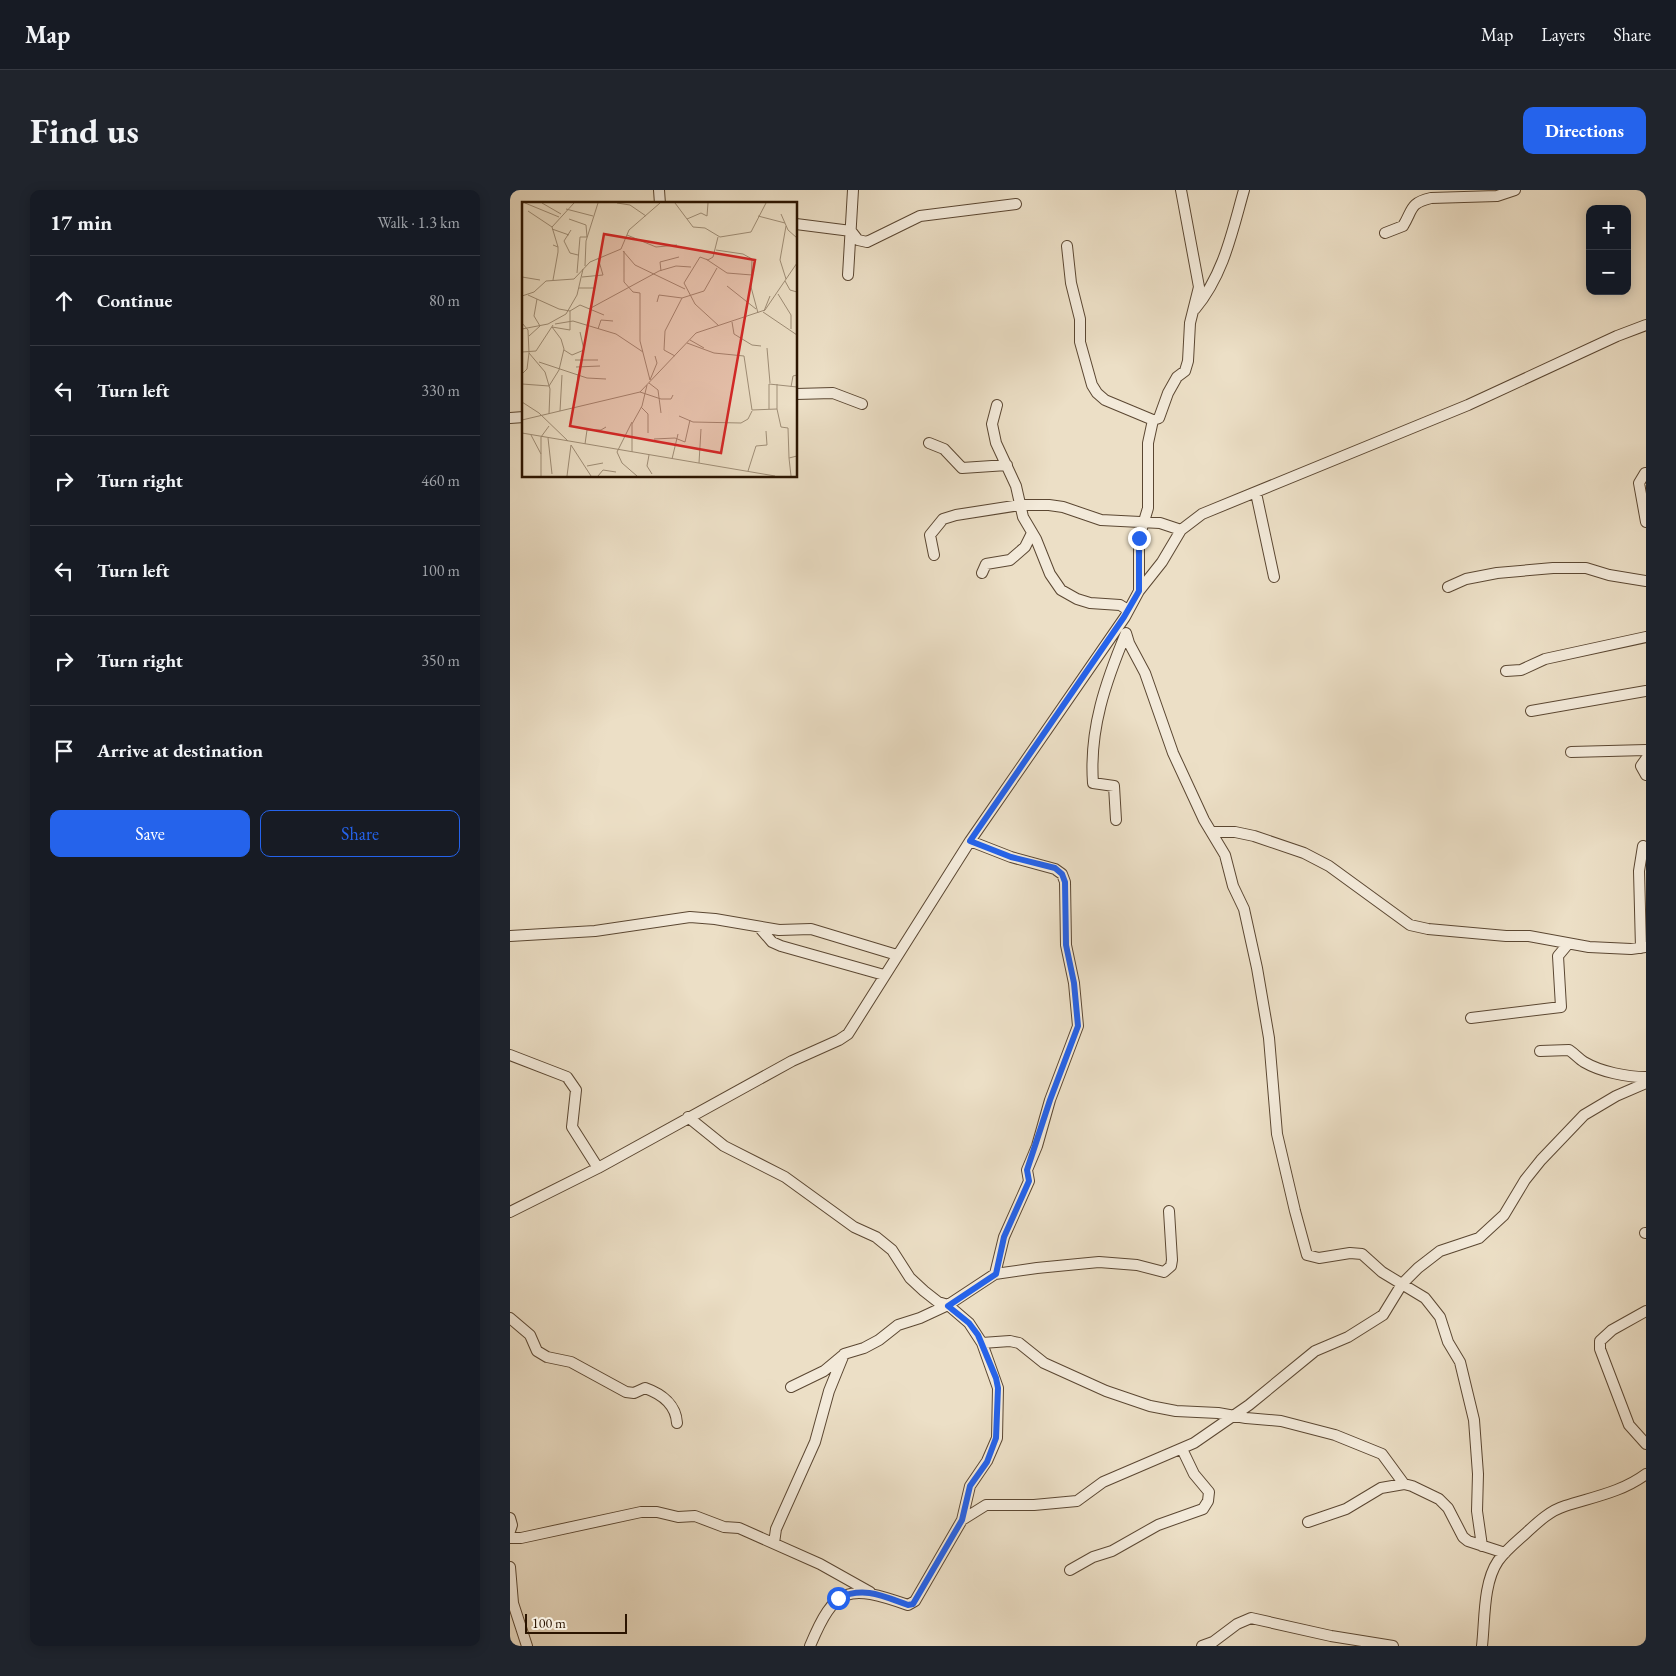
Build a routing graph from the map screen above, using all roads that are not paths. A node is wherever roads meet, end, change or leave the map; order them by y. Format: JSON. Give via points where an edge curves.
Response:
{"nodes":[{"id":1,"x":853,"y":190,"type":"edge"},
{"id":2,"x":1181,"y":190,"type":"edge"},
{"id":3,"x":1244,"y":190,"type":"edge"},
{"id":4,"x":1515,"y":190,"type":"edge"},
{"id":5,"x":1016,"y":204,"type":"dead end"},
{"id":6,"x":798,"y":224,"type":"edge"},
{"id":7,"x":851,"y":232,"type":"junction"},
{"id":8,"x":1385,"y":233,"type":"dead end"},
{"id":9,"x":1067,"y":246,"type":"dead end"},
{"id":10,"x":848,"y":275,"type":"dead end"},
{"id":11,"x":1194,"y":310,"type":"junction"},
{"id":12,"x":1646,"y":325,"type":"edge"},
{"id":13,"x":798,"y":394,"type":"edge"},
{"id":14,"x":862,"y":404,"type":"dead end"},
{"id":15,"x":997,"y":406,"type":"dead end"},
{"id":16,"x":1154,"y":420,"type":"junction"},
{"id":17,"x":929,"y":443,"type":"dead end"},
{"id":18,"x":1007,"y":465,"type":"junction"},
{"id":19,"x":1645,"y":473,"type":"edge"},
{"id":20,"x":1256,"y":493,"type":"junction"},
{"id":21,"x":1020,"y":505,"type":"junction"},
{"id":22,"x":1148,"y":508,"type":"junction"},
{"id":23,"x":1144,"y":522,"type":"junction"},
{"id":24,"x":1646,"y":522,"type":"edge"},
{"id":25,"x":1160,"y":523,"type":"junction"},
{"id":26,"x":1181,"y":530,"type":"junction"},
{"id":27,"x":1032,"y":533,"type":"junction"},
{"id":28,"x":934,"y":555,"type":"dead end"},
{"id":29,"x":982,"y":573,"type":"dead end"},
{"id":30,"x":1274,"y":578,"type":"dead end"},
{"id":31,"x":1646,"y":582,"type":"edge"},
{"id":32,"x":1448,"y":587,"type":"dead end"},
{"id":33,"x":1139,"y":591,"type":"junction"},
{"id":34,"x":1126,"y":613,"type":"junction"},
{"id":35,"x":1126,"y":633,"type":"junction"},
{"id":36,"x":1646,"y":637,"type":"edge"},
{"id":37,"x":1506,"y":671,"type":"dead end"},
{"id":38,"x":1646,"y":691,"type":"edge"},
{"id":39,"x":1531,"y":711,"type":"dead end"},
{"id":40,"x":1646,"y":750,"type":"edge"},
{"id":41,"x":1570,"y":752,"type":"dead end"},
{"id":42,"x":1646,"y":759,"type":"edge"},
{"id":43,"x":1646,"y":775,"type":"edge"},
{"id":44,"x":1116,"y":820,"type":"dead end"},
{"id":45,"x":1212,"y":832,"type":"junction"},
{"id":46,"x":970,"y":841,"type":"junction"},
{"id":47,"x":1643,"y":846,"type":"dead end"},
{"id":48,"x":759,"y":927,"type":"junction"},
{"id":49,"x":510,"y":936,"type":"edge"},
{"id":50,"x":1568,"y":944,"type":"junction"},
{"id":51,"x":1644,"y":947,"type":"edge"},
{"id":52,"x":897,"y":955,"type":"junction"},
{"id":53,"x":884,"y":975,"type":"junction"},
{"id":54,"x":1470,"y":1018,"type":"dead end"},
{"id":55,"x":1540,"y":1051,"type":"dead end"},
{"id":56,"x":510,"y":1055,"type":"edge"},
{"id":57,"x":1646,"y":1077,"type":"edge"},
{"id":58,"x":1646,"y":1083,"type":"edge"},
{"id":59,"x":688,"y":1117,"type":"junction"},
{"id":60,"x":598,"y":1168,"type":"junction"},
{"id":61,"x":1169,"y":1211,"type":"dead end"},
{"id":62,"x":510,"y":1212,"type":"edge"},
{"id":63,"x":996,"y":1274,"type":"junction"},
{"id":64,"x":1402,"y":1284,"type":"junction"},
{"id":65,"x":948,"y":1306,"type":"junction"},
{"id":66,"x":1646,"y":1312,"type":"edge"},
{"id":67,"x":510,"y":1318,"type":"edge"},
{"id":68,"x":982,"y":1343,"type":"junction"},
{"id":69,"x":844,"y":1354,"type":"junction"},
{"id":70,"x":791,"y":1387,"type":"dead end"},
{"id":71,"x":1233,"y":1415,"type":"junction"},
{"id":72,"x":677,"y":1423,"type":"dead end"},
{"id":73,"x":1646,"y":1444,"type":"edge"},
{"id":74,"x":1182,"y":1449,"type":"junction"},
{"id":75,"x":1646,"y":1474,"type":"edge"},
{"id":76,"x":1404,"y":1484,"type":"junction"},
{"id":77,"x":510,"y":1518,"type":"edge"},
{"id":78,"x":962,"y":1520,"type":"junction"},
{"id":79,"x":1308,"y":1522,"type":"dead end"},
{"id":80,"x":510,"y":1531,"type":"edge"},
{"id":81,"x":510,"y":1538,"type":"edge"},
{"id":82,"x":774,"y":1543,"type":"junction"},
{"id":83,"x":1482,"y":1546,"type":"junction"},
{"id":84,"x":1505,"y":1553,"type":"junction"},
{"id":85,"x":510,"y":1567,"type":"edge"},
{"id":86,"x":1070,"y":1570,"type":"dead end"},
{"id":87,"x":871,"y":1593,"type":"junction"},
{"id":88,"x":527,"y":1646,"type":"edge"},
{"id":89,"x":810,"y":1646,"type":"edge"},
{"id":90,"x":1202,"y":1646,"type":"edge"},
{"id":91,"x":1393,"y":1646,"type":"edge"},
{"id":92,"x":1482,"y":1646,"type":"edge"}],
"edges":[{"from":1,"to":7,"type":"street"},
{"from":2,"to":11,"type":"street","via":[[1198,272],[1199,287]]},
{"from":3,"to":11,"type":"street","via":[[1221,266]]},
{"from":4,"to":8,"type":"street","via":[[1497,196],[1420,200],[1413,204],[1403,226]]},
{"from":5,"to":7,"type":"street","via":[[920,216],[867,242],[858,240]]},
{"from":6,"to":7,"type":"street"},
{"from":7,"to":10,"type":"street"},
{"from":9,"to":16,"type":"street","via":[[1071,283],[1080,319],[1080,342],[1092,385],[1106,400]]},
{"from":11,"to":16,"type":"street","via":[[1187,366],[1168,393],[1159,418]]},
{"from":12,"to":20,"type":"street","via":[[1468,406]]},
{"from":13,"to":14,"type":"street","via":[[833,393]]},
{"from":15,"to":18,"type":"street","via":[[992,424],[996,443]]},
{"from":16,"to":22,"type":"street","via":[[1148,443]]},
{"from":17,"to":18,"type":"street","via":[[944,449],[962,468]]},
{"from":18,"to":21,"type":"street"},
{"from":19,"to":24,"type":"street","via":[[1639,483]]},
{"from":20,"to":26,"type":"street","via":[[1202,514]]},
{"from":20,"to":30,"type":"street"},
{"from":21,"to":23,"type":"street","via":[[1050,505],[1101,520]]},
{"from":21,"to":27,"type":"street"},
{"from":21,"to":28,"type":"street","via":[[965,513],[943,520],[930,535]]},
{"from":22,"to":23,"type":"street"},
{"from":22,"to":25,"type":"street"},
{"from":23,"to":25,"type":"street"},
{"from":23,"to":33,"type":"street","via":[[1139,538]]},
{"from":25,"to":26,"type":"street"},
{"from":26,"to":33,"type":"street"},
{"from":27,"to":29,"type":"street","via":[[1025,547],[1010,560],[986,564]]},
{"from":27,"to":34,"type":"street","via":[[1050,574],[1061,590],[1090,603],[1120,605]]},
{"from":31,"to":32,"type":"street","via":[[1586,568],[1553,568],[1497,573],[1466,579]]},
{"from":33,"to":34,"type":"street"},
{"from":34,"to":35,"type":"street"},
{"from":34,"to":46,"type":"street"},
{"from":35,"to":44,"type":"street","via":[[1099,707],[1092,766],[1093,783],[1114,786]]},
{"from":35,"to":45,"type":"street","via":[[1145,673],[1173,753]]},
{"from":36,"to":37,"type":"street","via":[[1546,659],[1521,670]]},
{"from":38,"to":39,"type":"street"},
{"from":40,"to":41,"type":"street"},
{"from":42,"to":43,"type":"street","via":[[1642,766]]},
{"from":45,"to":50,"type":"street","via":[[1254,836],[1304,853],[1330,866],[1410,925],[1529,936]]},
{"from":45,"to":64,"type":"street","via":[[1225,855],[1248,923],[1269,1038],[1278,1134],[1307,1255],[1319,1258],[1362,1254],[1372,1265]]},
{"from":46,"to":52,"type":"street"},
{"from":46,"to":63,"type":"street","via":[[1011,857],[1055,868],[1062,874],[1065,882],[1066,945],[1078,1026],[1027,1170],[1029,1181],[1004,1237]]},
{"from":47,"to":51,"type":"street","via":[[1639,871]]},
{"from":48,"to":49,"type":"street","via":[[690,917],[594,931]]},
{"from":48,"to":52,"type":"street","via":[[811,929]]},
{"from":48,"to":53,"type":"street","via":[[772,942],[781,946]]},
{"from":50,"to":51,"type":"street","via":[[1619,949]]},
{"from":50,"to":54,"type":"street","via":[[1558,956],[1561,1007]]},
{"from":52,"to":53,"type":"street"},
{"from":53,"to":59,"type":"street","via":[[857,1022],[839,1040],[792,1061]]},
{"from":55,"to":57,"type":"street","via":[[1569,1050],[1592,1066]]},
{"from":56,"to":60,"type":"street","via":[[567,1078],[576,1090],[572,1127]]},
{"from":58,"to":64,"type":"street","via":[[1584,1115],[1541,1160],[1491,1229],[1470,1243],[1440,1251]]},
{"from":59,"to":60,"type":"street"},
{"from":59,"to":65,"type":"street","via":[[724,1146],[785,1177],[854,1227],[876,1237],[892,1250],[910,1278],[938,1302]]},
{"from":60,"to":62,"type":"street"},
{"from":61,"to":63,"type":"street","via":[[1172,1260],[1164,1272],[1137,1265],[1099,1262]]},
{"from":63,"to":65,"type":"street"},
{"from":64,"to":71,"type":"street","via":[[1382,1315],[1348,1337],[1316,1351]]},
{"from":64,"to":83,"type":"street","via":[[1425,1298],[1435,1309],[1460,1362],[1474,1420],[1478,1474],[1476,1510]]},
{"from":65,"to":68,"type":"street","via":[[969,1323]]},
{"from":65,"to":69,"type":"street","via":[[898,1324],[879,1340]]},
{"from":66,"to":73,"type":"street","via":[[1612,1330],[1600,1341],[1600,1350],[1629,1425]]},
{"from":67,"to":72,"type":"street","via":[[530,1335],[538,1351],[547,1357],[571,1362],[610,1381],[617,1388],[634,1393],[646,1388],[666,1400],[673,1406]]},
{"from":68,"to":71,"type":"street","via":[[1019,1342],[1044,1363],[1106,1391],[1150,1406]]},
{"from":68,"to":78,"type":"street","via":[[998,1388],[996,1438],[987,1462],[970,1486]]},
{"from":69,"to":70,"type":"street","via":[[824,1371]]},
{"from":69,"to":82,"type":"street","via":[[829,1391],[815,1442],[785,1509]]},
{"from":71,"to":74,"type":"street"},
{"from":71,"to":76,"type":"street","via":[[1281,1421],[1335,1435],[1382,1454]]},
{"from":74,"to":78,"type":"street","via":[[1103,1482],[1077,1501],[986,1505]]},
{"from":74,"to":86,"type":"street","via":[[1194,1474],[1209,1492],[1203,1510],[1158,1525]]},
{"from":75,"to":84,"type":"street","via":[[1613,1492],[1563,1506],[1548,1514]]},
{"from":76,"to":79,"type":"street","via":[[1381,1488],[1346,1509]]},
{"from":76,"to":83,"type":"street","via":[[1439,1499],[1448,1508],[1463,1537],[1474,1545]]},
{"from":77,"to":80,"type":"street"},
{"from":78,"to":87,"type":"street","via":[[913,1604]]},
{"from":81,"to":82,"type":"street","via":[[612,1517],[657,1512],[678,1517],[695,1516],[724,1527],[739,1528]]},
{"from":82,"to":87,"type":"street"},
{"from":83,"to":84,"type":"street"},
{"from":84,"to":92,"type":"street","via":[[1497,1561],[1490,1578]]},
{"from":85,"to":88,"type":"street","via":[[513,1603]]},
{"from":87,"to":89,"type":"street","via":[[852,1592],[830,1605]]},
{"from":90,"to":91,"type":"street","via":[[1251,1618]]}]}
